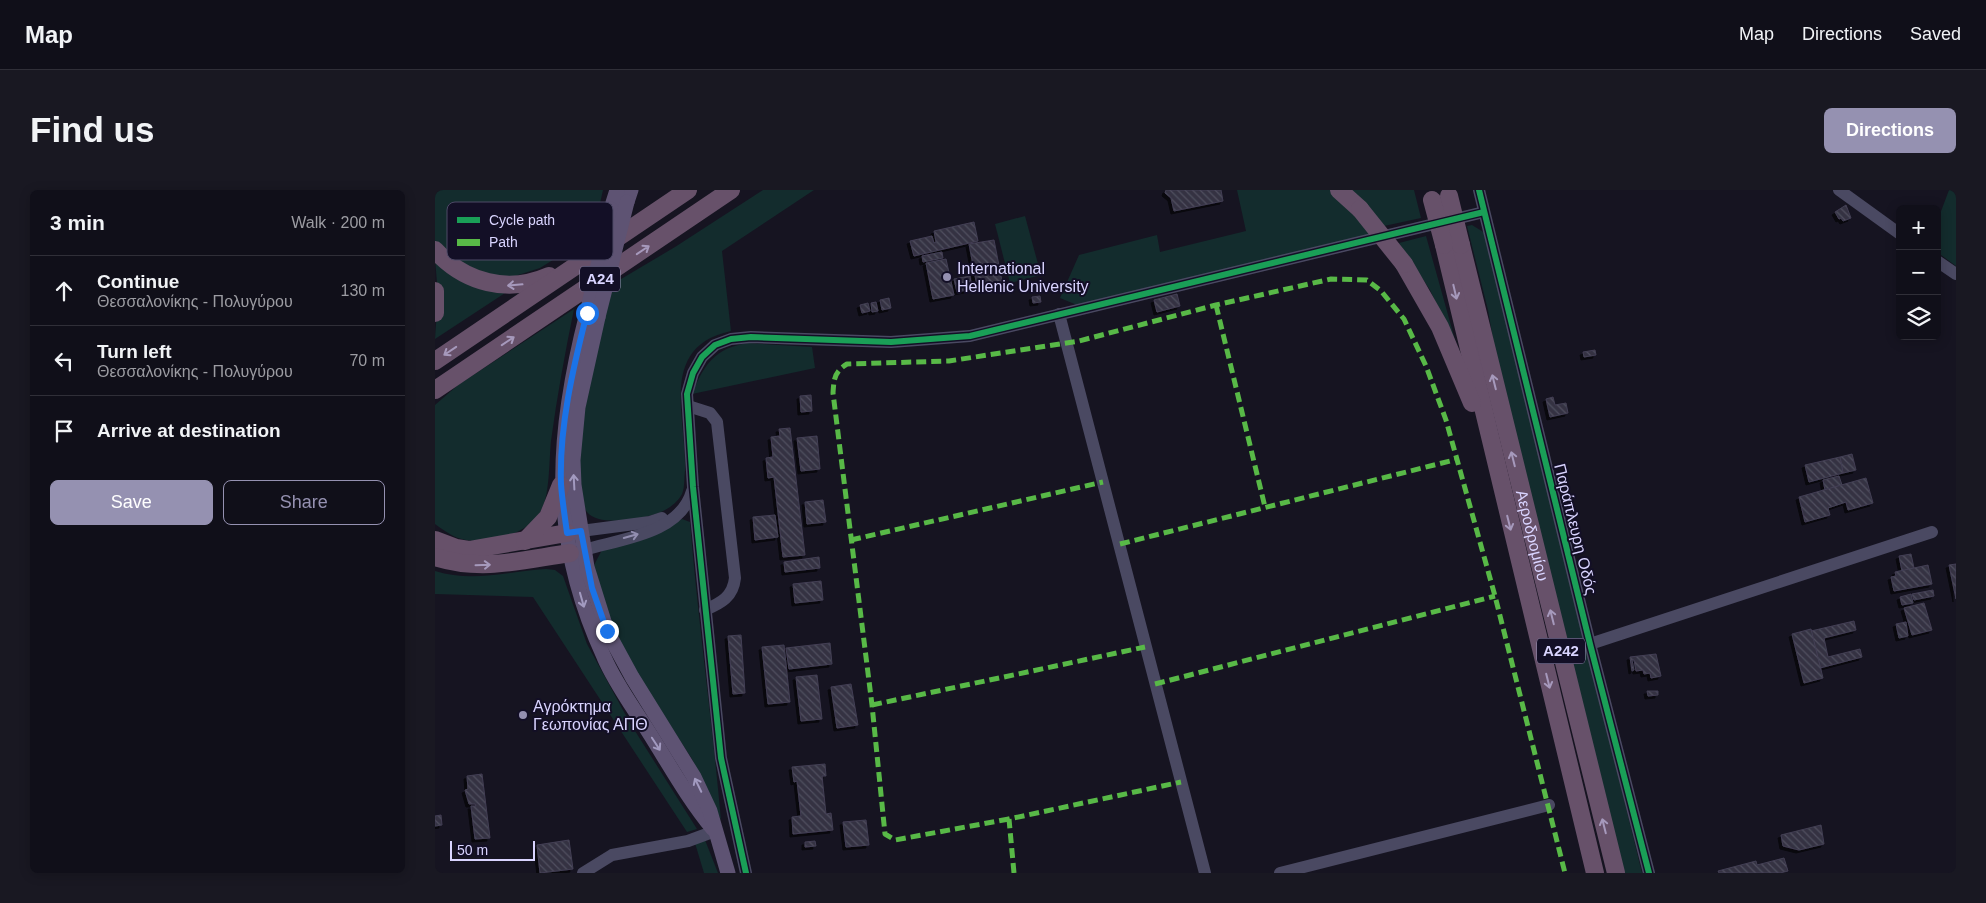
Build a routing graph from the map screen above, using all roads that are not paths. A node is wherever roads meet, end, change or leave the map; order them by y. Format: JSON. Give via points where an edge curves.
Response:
{"nodes":[{"id":1,"x":617,"y":190,"type":"edge"},
{"id":2,"x":688,"y":190,"type":"edge"},
{"id":3,"x":731,"y":190,"type":"edge"},
{"id":4,"x":1339,"y":190,"type":"edge"},
{"id":5,"x":1479,"y":190,"type":"edge"},
{"id":6,"x":1839,"y":190,"type":"edge"},
{"id":7,"x":1441,"y":193,"type":"edge"},
{"id":8,"x":629,"y":196,"type":"edge"},
{"id":9,"x":613,"y":203,"type":"edge"},
{"id":10,"x":1484,"y":212,"type":"junction"},
{"id":11,"x":1896,"y":231,"type":"edge"},
{"id":12,"x":613,"y":240,"type":"edge"},
{"id":13,"x":1452,"y":245,"type":"junction"},
{"id":14,"x":613,"y":249,"type":"edge"},
{"id":15,"x":435,"y":250,"type":"edge"},
{"id":16,"x":583,"y":260,"type":"edge"},
{"id":17,"x":602,"y":260,"type":"edge"},
{"id":18,"x":610,"y":260,"type":"edge"},
{"id":19,"x":577,"y":264,"type":"junction"},
{"id":20,"x":1941,"y":264,"type":"edge"},
{"id":21,"x":1956,"y":274,"type":"edge"},
{"id":22,"x":435,"y":291,"type":"edge"},
{"id":23,"x":435,"y":313,"type":"edge"},
{"id":24,"x":1059,"y":314,"type":"junction"},
{"id":25,"x":593,"y":315,"type":"junction"},
{"id":26,"x":435,"y":361,"type":"edge"},
{"id":27,"x":468,"y":368,"type":"junction"},
{"id":28,"x":435,"y":390,"type":"edge"},
{"id":29,"x":435,"y":399,"type":"edge"},
{"id":30,"x":688,"y":406,"type":"junction"},
{"id":31,"x":1494,"y":459,"type":"junction"},
{"id":32,"x":561,"y":485,"type":"junction"},
{"id":33,"x":693,"y":486,"type":"junction"},
{"id":34,"x":574,"y":532,"type":"junction"},
{"id":35,"x":1931,"y":532,"type":"dead end"},
{"id":36,"x":435,"y":540,"type":"edge"},
{"id":37,"x":525,"y":541,"type":"junction"},
{"id":38,"x":577,"y":551,"type":"junction"},
{"id":39,"x":435,"y":556,"type":"edge"},
{"id":40,"x":705,"y":610,"type":"junction"},
{"id":41,"x":1590,"y":644,"type":"junction"},
{"id":42,"x":1549,"y":805,"type":"dead end"},
{"id":43,"x":715,"y":831,"type":"junction"},
{"id":44,"x":583,"y":873,"type":"edge"},
{"id":45,"x":728,"y":873,"type":"edge"},
{"id":46,"x":746,"y":873,"type":"edge"},
{"id":47,"x":1205,"y":873,"type":"edge"},
{"id":48,"x":1280,"y":873,"type":"edge"},
{"id":49,"x":1595,"y":873,"type":"edge"},
{"id":50,"x":1616,"y":873,"type":"edge"},
{"id":51,"x":1649,"y":873,"type":"edge"}],
"edges":[{"from":1,"to":9,"type":"main road","bridge":true},
{"from":2,"to":12,"type":"highway","number":"Α24"},
{"from":27,"to":3,"type":"highway","number":"Α24","one_way":true},
{"from":4,"to":31,"type":"highway","bridge":true,"via":[[1404,264],[1440,327]]},
{"from":5,"to":10,"type":"street","name":"Παράπλευρη Οδός"},
{"from":6,"to":11,"type":"street"},
{"from":7,"to":13,"type":"highway","name":"Αεροδρομίου","number":"Α242","bridge":true},
{"from":8,"to":14,"type":"main road","bridge":true},
{"from":10,"to":24,"type":"street"},
{"from":10,"to":41,"type":"street","name":"Παράπλευρη Οδός"},
{"from":13,"to":31,"type":"highway","one_way":true},
{"from":50,"to":13,"type":"highway","name":"Αεροδρομίου","number":"Α242","one_way":true},
{"from":19,"to":15,"type":"highway","one_way":true,"via":[[536,282],[496,285],[456,270]]},
{"from":16,"to":19,"type":"highway","number":"Α24"},
{"from":17,"to":25,"type":"main road","bridge":true},
{"from":18,"to":25,"type":"main road","bridge":true},
{"from":19,"to":26,"type":"highway","number":"Α24","one_way":true},
{"from":20,"to":21,"type":"street"},
{"from":22,"to":23,"type":"highway"},
{"from":24,"to":30,"type":"street","via":[[970,336],[936,340],[731,339],[715,345],[702,357],[687,394]]},
{"from":24,"to":47,"type":"street"},
{"from":25,"to":32,"type":"main road","via":[[567,408]]},
{"from":34,"to":25,"type":"main road","one_way":true,"via":[[575,438]]},
{"from":27,"to":28,"type":"highway","number":"Α24"},
{"from":27,"to":29,"type":"highway"},
{"from":30,"to":33,"type":"street"},
{"from":30,"to":40,"type":"street","via":[[710,413],[717,422],[735,578],[729,596]]},
{"from":31,"to":49,"type":"highway","name":"Αεροδρομίου","number":"Α242","one_way":true},
{"from":32,"to":34,"type":"main road"},
{"from":32,"to":37,"type":"highway","via":[[548,517]]},
{"from":33,"to":34,"type":"street","via":[[682,504],[667,516],[650,522]]},
{"from":38,"to":33,"type":"street","one_way":true,"via":[[662,525],[681,513]]},
{"from":33,"to":40,"type":"street"},
{"from":34,"to":37,"type":"highway"},
{"from":34,"to":38,"type":"main road"},
{"from":35,"to":41,"type":"street"},
{"from":36,"to":37,"type":"highway","via":[[469,550]]},
{"from":39,"to":38,"type":"highway","one_way":true,"via":[[455,563],[482,566]]},
{"from":38,"to":43,"type":"main road","via":[[586,612],[608,664],[696,807]]},
{"from":40,"to":46,"type":"street","via":[[721,758]]},
{"from":41,"to":51,"type":"street","name":"Παράπλευρη Οδός"},
{"from":42,"to":48,"type":"street"},
{"from":43,"to":44,"type":"street","via":[[688,841],[612,855]]},
{"from":43,"to":45,"type":"main road"}]}
